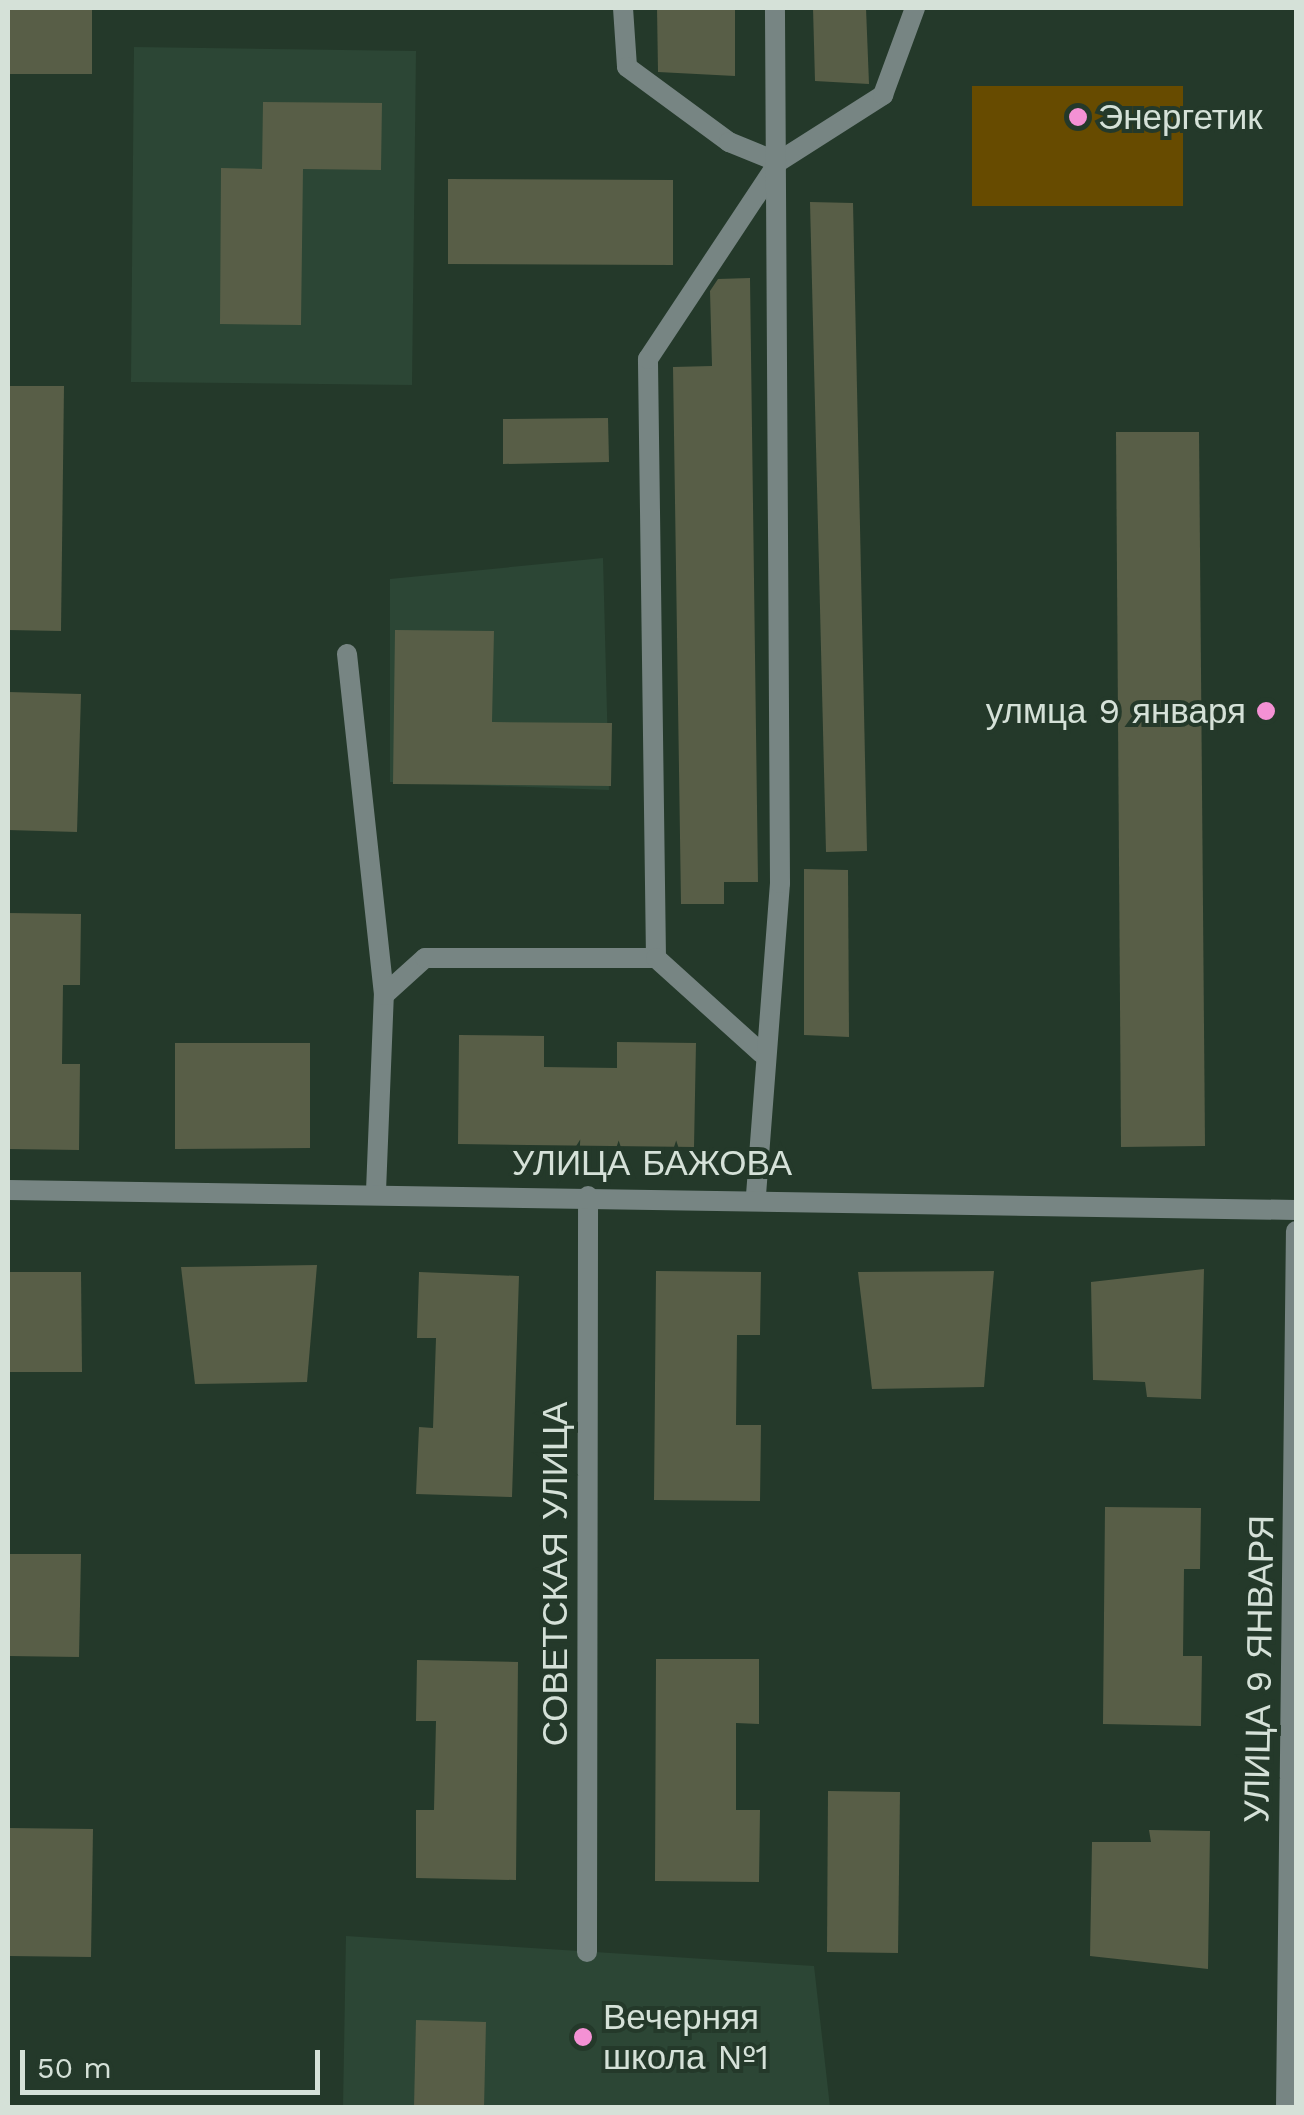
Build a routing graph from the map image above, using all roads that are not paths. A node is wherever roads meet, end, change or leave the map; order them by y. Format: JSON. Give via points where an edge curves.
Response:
{"nodes":[{"id":1,"x":623,"y":8,"type":"edge"},
{"id":2,"x":775,"y":8,"type":"edge"},
{"id":3,"x":915,"y":8,"type":"edge"},
{"id":4,"x":778,"y":162,"type":"junction"},
{"id":5,"x":347,"y":654,"type":"dead end"},
{"id":6,"x":656,"y":958,"type":"junction"},
{"id":7,"x":384,"y":995,"type":"junction"},
{"id":8,"x":761,"y":1053,"type":"junction"},
{"id":9,"x":8,"y":1190,"type":"edge"},
{"id":10,"x":376,"y":1191,"type":"junction"},
{"id":11,"x":756,"y":1195,"type":"junction"},
{"id":12,"x":588,"y":1196,"type":"junction"},
{"id":13,"x":1296,"y":1210,"type":"edge"},
{"id":14,"x":1296,"y":1232,"type":"edge"},
{"id":15,"x":587,"y":1952,"type":"dead end"},
{"id":16,"x":1286,"y":2108,"type":"edge"}],
"edges":[{"from":1,"to":4,"type":"street","via":[[627,67],[728,142]]},
{"from":2,"to":4,"type":"street"},
{"from":3,"to":4,"type":"street","via":[[909,44],[883,94]]},
{"from":4,"to":6,"type":"street","via":[[648,359]]},
{"from":4,"to":8,"type":"street","via":[[780,884]]},
{"from":5,"to":7,"type":"street"},
{"from":6,"to":7,"type":"street","via":[[425,958]]},
{"from":6,"to":8,"type":"street"},
{"from":7,"to":10,"type":"street"},
{"from":8,"to":11,"type":"street"},
{"from":9,"to":10,"type":"street","name":"УЛИЦА БАЖОВА"},
{"from":10,"to":12,"type":"street","name":"УЛИЦА БАЖОВА"},
{"from":11,"to":12,"type":"street","name":"УЛИЦА БАЖОВА"},
{"from":11,"to":13,"type":"street","name":"УЛИЦА БАЖОВА"},
{"from":12,"to":15,"type":"street","name":"СОВЕТСКАЯ УЛИЦА"},
{"from":14,"to":16,"type":"street","name":"УЛИЦА 9 ЯНВАРЯ"}]}
